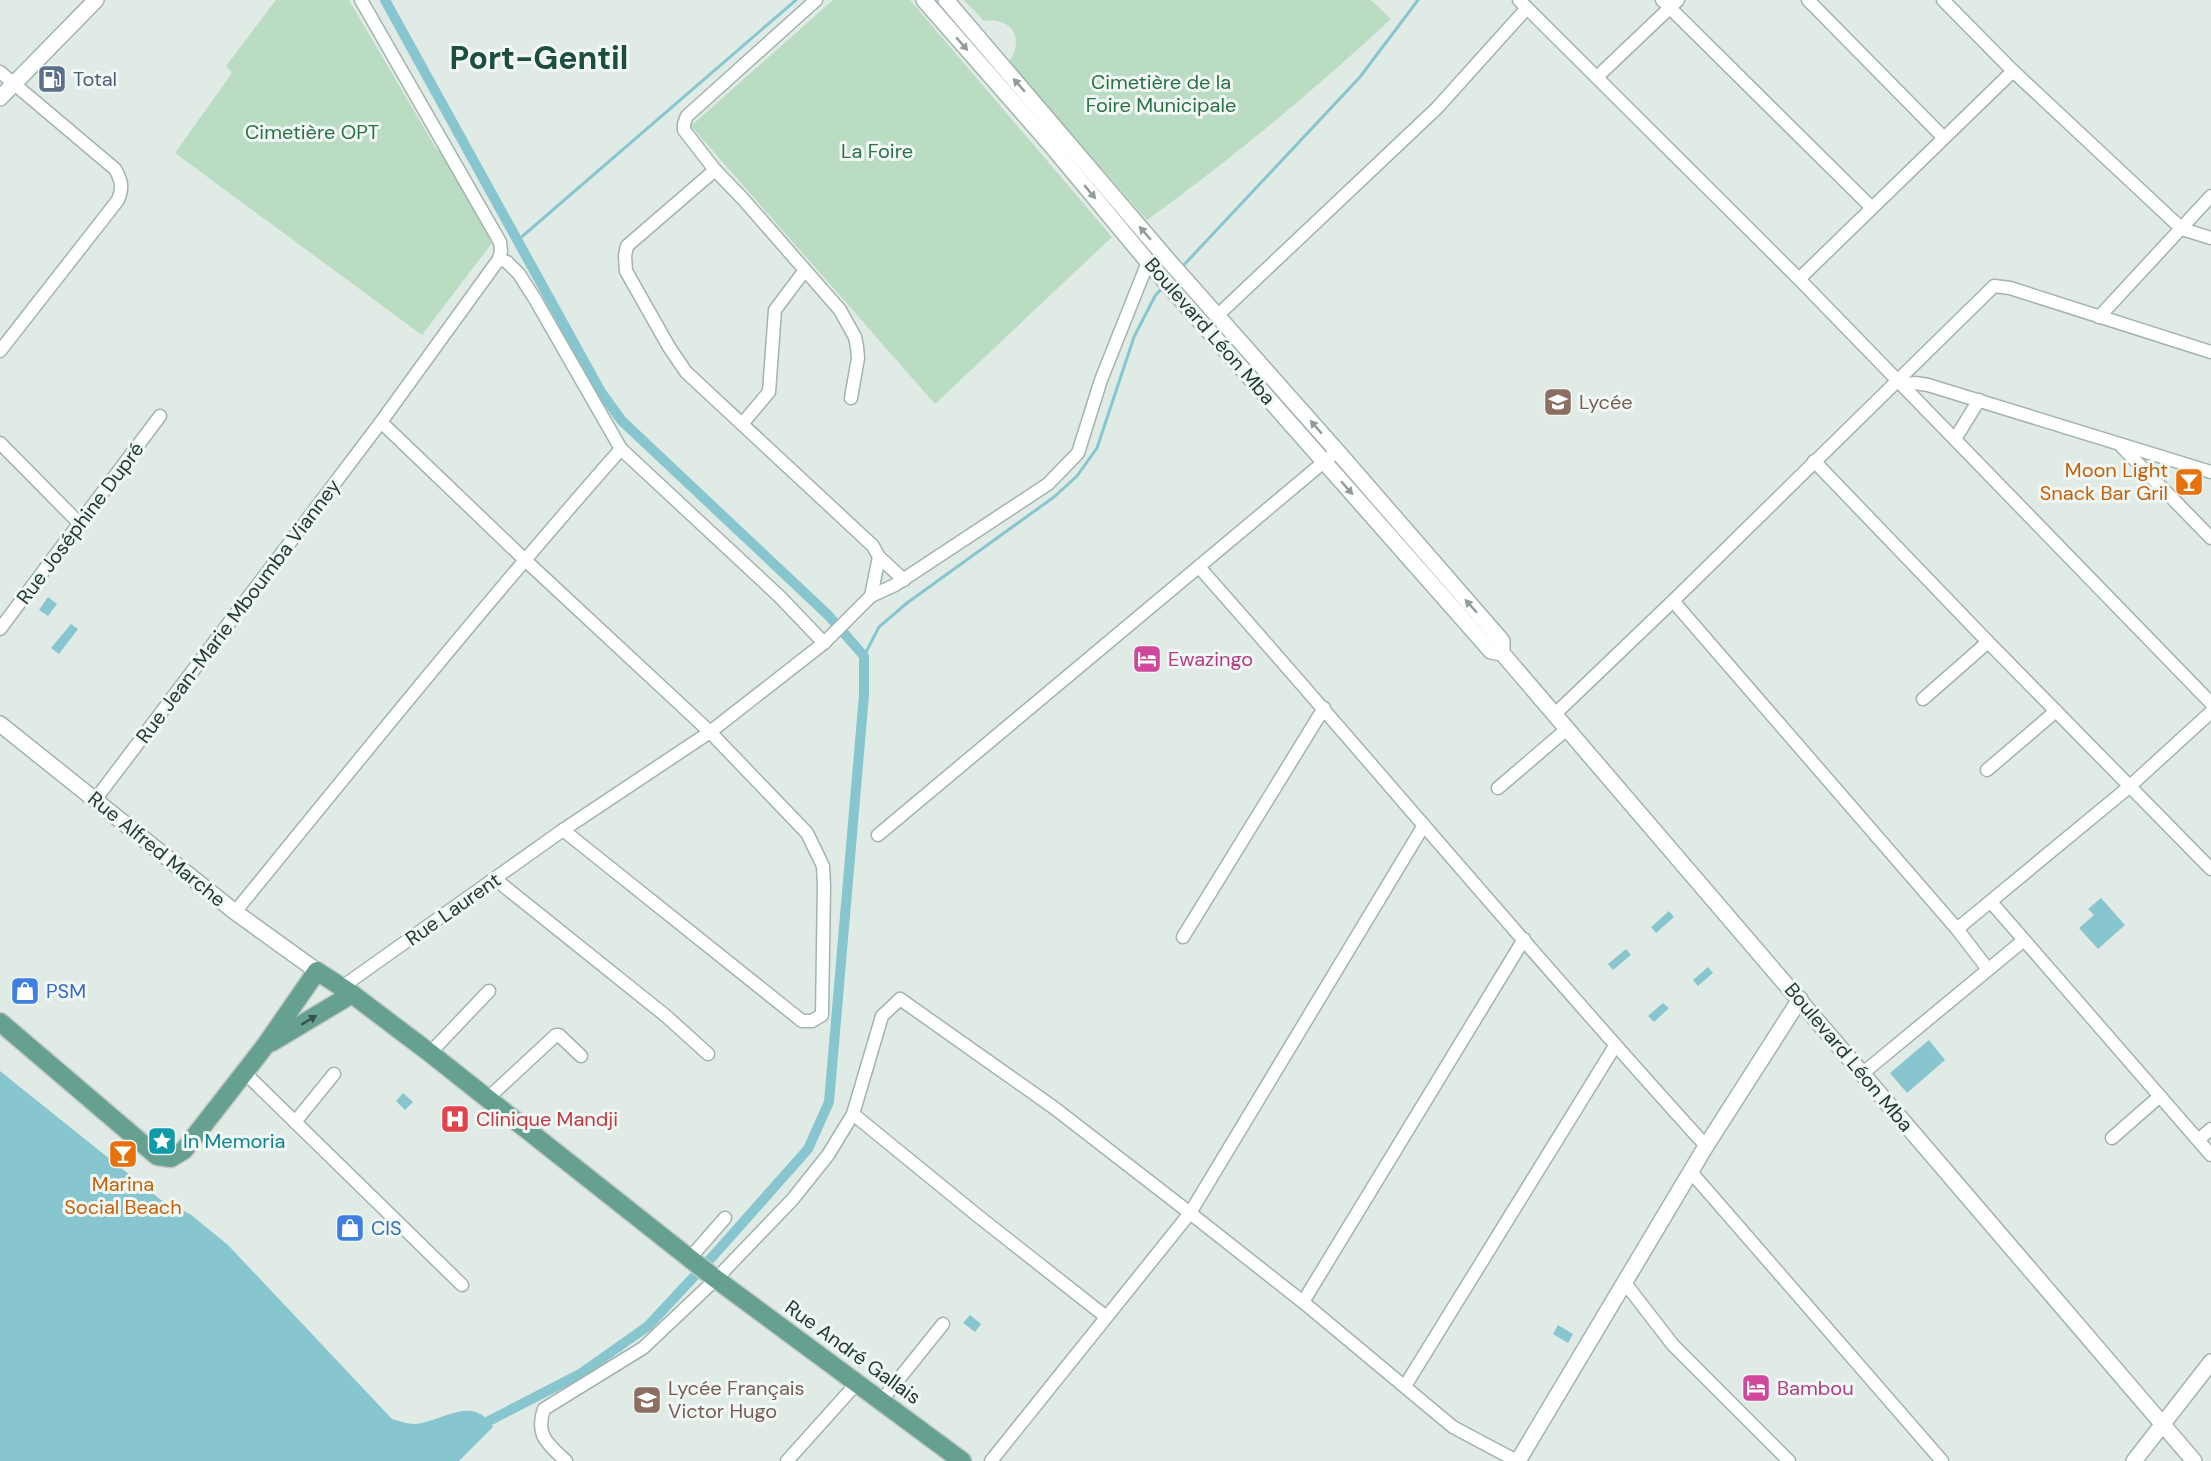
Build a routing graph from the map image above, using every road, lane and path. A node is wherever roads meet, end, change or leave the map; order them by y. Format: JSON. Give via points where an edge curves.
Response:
{"nodes":[{"id":1,"x":96,"y":0,"type":"edge"},
{"id":2,"x":361,"y":0,"type":"edge"},
{"id":3,"x":816,"y":0,"type":"edge"},
{"id":4,"x":924,"y":0,"type":"edge"},
{"id":5,"x":946,"y":0,"type":"edge"},
{"id":6,"x":1808,"y":0,"type":"edge"},
{"id":7,"x":1942,"y":0,"type":"edge"},
{"id":8,"x":1669,"y":3,"type":"edge"},
{"id":9,"x":1523,"y":4,"type":"edge"},
{"id":10,"x":2013,"y":71,"type":"junction"},
{"id":11,"x":0,"y":72,"type":"edge"},
{"id":12,"x":1597,"y":77,"type":"junction"},
{"id":13,"x":14,"y":84,"type":"junction"},
{"id":14,"x":0,"y":98,"type":"edge"},
{"id":15,"x":1944,"y":138,"type":"junction"},
{"id":16,"x":715,"y":170,"type":"junction"},
{"id":17,"x":2211,"y":196,"type":"edge"},
{"id":18,"x":1872,"y":208,"type":"junction"},
{"id":19,"x":2182,"y":229,"type":"junction"},
{"id":20,"x":2211,"y":238,"type":"edge"},
{"id":21,"x":499,"y":259,"type":"junction"},
{"id":22,"x":1148,"y":262,"type":"junction"},
{"id":23,"x":806,"y":270,"type":"junction"},
{"id":24,"x":1799,"y":279,"type":"junction"},
{"id":25,"x":1218,"y":315,"type":"junction"},
{"id":26,"x":2099,"y":317,"type":"junction"},
{"id":27,"x":0,"y":351,"type":"edge"},
{"id":28,"x":2211,"y":352,"type":"edge"},
{"id":29,"x":1900,"y":383,"type":"junction"},
{"id":30,"x":851,"y":398,"type":"dead end"},
{"id":31,"x":1980,"y":400,"type":"junction"},
{"id":32,"x":160,"y":416,"type":"dead end"},
{"id":33,"x":381,"y":422,"type":"junction"},
{"id":34,"x":742,"y":424,"type":"junction"},
{"id":35,"x":1955,"y":439,"type":"junction"},
{"id":36,"x":0,"y":443,"type":"edge"},
{"id":37,"x":2120,"y":444,"type":"junction"},
{"id":38,"x":621,"y":449,"type":"junction"},
{"id":39,"x":1337,"y":451,"type":"junction"},
{"id":40,"x":1814,"y":461,"type":"junction"},
{"id":41,"x":1324,"y":462,"type":"junction"},
{"id":42,"x":2211,"y":472,"type":"edge"},
{"id":43,"x":79,"y":523,"type":"junction"},
{"id":44,"x":2211,"y":538,"type":"edge"},
{"id":45,"x":879,"y":557,"type":"junction"},
{"id":46,"x":524,"y":559,"type":"junction"},
{"id":47,"x":1199,"y":567,"type":"junction"},
{"id":48,"x":904,"y":580,"type":"junction"},
{"id":49,"x":871,"y":596,"type":"junction"},
{"id":50,"x":1673,"y":602,"type":"junction"},
{"id":51,"x":0,"y":629,"type":"edge"},
{"id":52,"x":828,"y":640,"type":"junction"},
{"id":53,"x":1988,"y":642,"type":"junction"},
{"id":54,"x":1502,"y":652,"type":"junction"},
{"id":55,"x":1923,"y":699,"type":"dead end"},
{"id":56,"x":2211,"y":703,"type":"edge"},
{"id":57,"x":1323,"y":708,"type":"junction"},
{"id":58,"x":2056,"y":711,"type":"junction"},
{"id":59,"x":2211,"y":712,"type":"edge"},
{"id":60,"x":1555,"y":714,"type":"junction"},
{"id":61,"x":0,"y":724,"type":"edge"},
{"id":62,"x":1567,"y":729,"type":"junction"},
{"id":63,"x":710,"y":732,"type":"junction"},
{"id":64,"x":1987,"y":770,"type":"dead end"},
{"id":65,"x":2129,"y":786,"type":"junction"},
{"id":66,"x":1498,"y":788,"type":"dead end"},
{"id":67,"x":95,"y":800,"type":"junction"},
{"id":68,"x":1424,"y":825,"type":"junction"},
{"id":69,"x":563,"y":830,"type":"junction"},
{"id":70,"x":878,"y":835,"type":"dead end"},
{"id":71,"x":2211,"y":869,"type":"edge"},
{"id":72,"x":495,"y":879,"type":"junction"},
{"id":73,"x":1991,"y":902,"type":"junction"},
{"id":74,"x":235,"y":912,"type":"junction"},
{"id":75,"x":1957,"y":929,"type":"junction"},
{"id":76,"x":1183,"y":937,"type":"dead end"},
{"id":77,"x":1524,"y":939,"type":"junction"},
{"id":78,"x":2024,"y":939,"type":"junction"},
{"id":79,"x":1987,"y":968,"type":"junction"},
{"id":80,"x":317,"y":971,"type":"junction"},
{"id":81,"x":347,"y":990,"type":"junction"},
{"id":82,"x":489,"y":991,"type":"dead end"},
{"id":83,"x":1800,"y":999,"type":"junction"},
{"id":84,"x":0,"y":1022,"type":"edge"},
{"id":85,"x":266,"y":1046,"type":"junction"},
{"id":86,"x":1615,"y":1046,"type":"junction"},
{"id":87,"x":430,"y":1053,"type":"junction"},
{"id":88,"x":708,"y":1054,"type":"dead end"},
{"id":89,"x":581,"y":1056,"type":"dead end"},
{"id":90,"x":244,"y":1072,"type":"junction"},
{"id":91,"x":1863,"y":1073,"type":"junction"},
{"id":92,"x":334,"y":1074,"type":"dead end"},
{"id":93,"x":2160,"y":1096,"type":"junction"},
{"id":94,"x":487,"y":1099,"type":"junction"},
{"id":95,"x":853,"y":1114,"type":"junction"},
{"id":96,"x":295,"y":1122,"type":"junction"},
{"id":97,"x":2211,"y":1129,"type":"edge"},
{"id":98,"x":2112,"y":1138,"type":"dead end"},
{"id":99,"x":2198,"y":1140,"type":"junction"},
{"id":100,"x":1706,"y":1146,"type":"junction"},
{"id":101,"x":2211,"y":1155,"type":"edge"},
{"id":102,"x":1691,"y":1172,"type":"junction"},
{"id":103,"x":1190,"y":1213,"type":"junction"},
{"id":104,"x":725,"y":1218,"type":"dead end"},
{"id":105,"x":693,"y":1260,"type":"junction"},
{"id":106,"x":714,"y":1278,"type":"junction"},
{"id":107,"x":1625,"y":1283,"type":"junction"},
{"id":108,"x":462,"y":1285,"type":"dead end"},
{"id":109,"x":1303,"y":1302,"type":"junction"},
{"id":110,"x":1106,"y":1316,"type":"junction"},
{"id":111,"x":944,"y":1324,"type":"dead end"},
{"id":112,"x":2211,"y":1362,"type":"edge"},
{"id":113,"x":857,"y":1383,"type":"junction"},
{"id":114,"x":1405,"y":1386,"type":"junction"},
{"id":115,"x":882,"y":1400,"type":"junction"},
{"id":116,"x":2162,"y":1425,"type":"junction"},
{"id":117,"x":566,"y":1461,"type":"edge"},
{"id":118,"x":787,"y":1461,"type":"edge"},
{"id":119,"x":962,"y":1461,"type":"edge"},
{"id":120,"x":991,"y":1461,"type":"edge"},
{"id":121,"x":1517,"y":1461,"type":"edge"},
{"id":122,"x":1789,"y":1461,"type":"edge"},
{"id":123,"x":1942,"y":1461,"type":"edge"},
{"id":124,"x":2134,"y":1461,"type":"edge"},
{"id":125,"x":2194,"y":1461,"type":"edge"}],
"edges":[{"from":1,"to":13,"type":"street"},
{"from":2,"to":21,"type":"street","via":[[500,242]]},
{"from":3,"to":16,"type":"street","via":[[687,116],[684,130]]},
{"from":4,"to":22,"type":"street","name":"Boulevard Léon Mba","one_way":true},
{"from":25,"to":5,"type":"street","name":"Boulevard Léon Mba","one_way":true},
{"from":6,"to":15,"type":"street"},
{"from":7,"to":10,"type":"street"},
{"from":8,"to":12,"type":"street"},
{"from":8,"to":18,"type":"street"},
{"from":9,"to":12,"type":"street"},
{"from":9,"to":25,"type":"street","via":[[1437,108]]},
{"from":10,"to":15,"type":"street"},
{"from":10,"to":19,"type":"street"},
{"from":11,"to":13,"type":"street"},
{"from":12,"to":24,"type":"street"},
{"from":13,"to":14,"type":"street"},
{"from":13,"to":27,"type":"street","via":[[115,169],[122,189],[118,200]]},
{"from":15,"to":18,"type":"street"},
{"from":16,"to":23,"type":"street"},
{"from":16,"to":34,"type":"street","via":[[627,246],[624,264],[686,372]]},
{"from":17,"to":19,"type":"street"},
{"from":18,"to":24,"type":"street"},
{"from":19,"to":20,"type":"street"},
{"from":19,"to":26,"type":"street"},
{"from":21,"to":33,"type":"street","name":"Rue Jean-Marie Mboumba Vianney"},
{"from":21,"to":38,"type":"street","via":[[519,274]]},
{"from":22,"to":41,"type":"street","name":"Boulevard Léon Mba"},
{"from":22,"to":48,"type":"street","name":"Rue Laurent","via":[[1101,380],[1078,453],[1048,484]]},
{"from":23,"to":30,"type":"street","via":[[840,310],[855,337],[858,358]]},
{"from":23,"to":34,"type":"street","via":[[775,310],[769,392]]},
{"from":24,"to":29,"type":"street"},
{"from":39,"to":25,"type":"street","name":"Boulevard Léon Mba","one_way":true},
{"from":26,"to":28,"type":"street"},
{"from":26,"to":29,"type":"street","via":[[1994,286]]},
{"from":29,"to":31,"type":"street","via":[[1922,383]]},
{"from":29,"to":35,"type":"street"},
{"from":29,"to":40,"type":"street"},
{"from":31,"to":35,"type":"street"},
{"from":31,"to":37,"type":"street"},
{"from":32,"to":43,"type":"street","name":"Rue Joséphine Dupré"},
{"from":33,"to":46,"type":"street"},
{"from":33,"to":67,"type":"street","name":"Rue Jean-Marie Mboumba Vianney"},
{"from":34,"to":45,"type":"street","via":[[873,546]]},
{"from":35,"to":56,"type":"street"},
{"from":36,"to":43,"type":"street"},
{"from":37,"to":42,"type":"street"},
{"from":37,"to":44,"type":"street"},
{"from":38,"to":46,"type":"street"},
{"from":38,"to":52,"type":"street"},
{"from":39,"to":41,"type":"street"},
{"from":54,"to":39,"type":"street","name":"Boulevard Léon Mba","one_way":true,"via":[[1502,641]]},
{"from":40,"to":50,"type":"street"},
{"from":40,"to":53,"type":"street"},
{"from":41,"to":47,"type":"street"},
{"from":41,"to":54,"type":"street","name":"Boulevard Léon Mba","one_way":true,"via":[[1491,651]]},
{"from":43,"to":51,"type":"street","name":"Rue Joséphine Dupré"},
{"from":45,"to":48,"type":"street"},
{"from":45,"to":49,"type":"street"},
{"from":46,"to":63,"type":"street"},
{"from":46,"to":74,"type":"street"},
{"from":47,"to":57,"type":"street"},
{"from":47,"to":70,"type":"street"},
{"from":48,"to":49,"type":"street","name":"Rue Laurent"},
{"from":49,"to":52,"type":"street","name":"Rue Laurent"},
{"from":50,"to":60,"type":"street"},
{"from":50,"to":75,"type":"street"},
{"from":52,"to":63,"type":"street","name":"Rue Laurent"},
{"from":53,"to":55,"type":"street"},
{"from":53,"to":58,"type":"street"},
{"from":54,"to":60,"type":"street","name":"Boulevard Léon Mba"},
{"from":57,"to":68,"type":"street"},
{"from":57,"to":76,"type":"street"},
{"from":58,"to":64,"type":"street"},
{"from":58,"to":65,"type":"street"},
{"from":59,"to":65,"type":"street"},
{"from":60,"to":62,"type":"street","name":"Boulevard Léon Mba"},
{"from":61,"to":67,"type":"street","name":"Rue Alfred Marche"},
{"from":62,"to":66,"type":"street"},
{"from":62,"to":83,"type":"street","name":"Boulevard Léon Mba"},
{"from":63,"to":69,"type":"street","name":"Rue Laurent"},
{"from":63,"to":69,"type":"street","via":[[807,833],[823,866],[822,1015],[802,1021]]},
{"from":65,"to":71,"type":"street"},
{"from":65,"to":73,"type":"street"},
{"from":67,"to":74,"type":"street","name":"Rue Alfred Marche"},
{"from":68,"to":77,"type":"street"},
{"from":68,"to":103,"type":"street"},
{"from":69,"to":72,"type":"street","name":"Rue Laurent"},
{"from":72,"to":81,"type":"street","name":"Rue Laurent"},
{"from":72,"to":88,"type":"street"},
{"from":73,"to":75,"type":"street"},
{"from":73,"to":78,"type":"street"},
{"from":74,"to":80,"type":"street","name":"Rue Alfred Marche"},
{"from":75,"to":79,"type":"street"},
{"from":77,"to":86,"type":"street"},
{"from":77,"to":109,"type":"street"},
{"from":78,"to":79,"type":"street"},
{"from":78,"to":93,"type":"street"},
{"from":79,"to":91,"type":"street"},
{"from":80,"to":81,"type":"main road","name":"Rue André Gallais"},
{"from":80,"to":85,"type":"main road"},
{"from":85,"to":81,"type":"main road","one_way":true},
{"from":81,"to":87,"type":"main road","name":"Rue André Gallais"},
{"from":82,"to":87,"type":"street"},
{"from":83,"to":91,"type":"street","name":"Boulevard Léon Mba"},
{"from":83,"to":100,"type":"street"},
{"from":84,"to":90,"type":"main road","via":[[165,1159],[184,1150]]},
{"from":85,"to":90,"type":"main road"},
{"from":86,"to":100,"type":"street"},
{"from":86,"to":114,"type":"street"},
{"from":87,"to":94,"type":"main road","name":"Rue André Gallais"},
{"from":89,"to":94,"type":"street","via":[[556,1035]]},
{"from":90,"to":96,"type":"street"},
{"from":91,"to":116,"type":"street","name":"Boulevard Léon Mba"},
{"from":92,"to":96,"type":"street"},
{"from":93,"to":98,"type":"street"},
{"from":93,"to":99,"type":"street"},
{"from":94,"to":105,"type":"main road","name":"Rue André Gallais"},
{"from":95,"to":103,"type":"street","via":[[882,1016],[900,999],[1053,1107]]},
{"from":95,"to":106,"type":"street","via":[[828,1155],[792,1200]]},
{"from":95,"to":110,"type":"street"},
{"from":96,"to":108,"type":"street"},
{"from":97,"to":99,"type":"street"},
{"from":99,"to":101,"type":"street"},
{"from":100,"to":102,"type":"street"},
{"from":102,"to":107,"type":"street"},
{"from":102,"to":123,"type":"street"},
{"from":103,"to":109,"type":"street"},
{"from":103,"to":110,"type":"street"},
{"from":104,"to":105,"type":"street"},
{"from":105,"to":106,"type":"main road","name":"Rue André Gallais"},
{"from":106,"to":113,"type":"main road","name":"Rue André Gallais"},
{"from":106,"to":117,"type":"street","via":[[643,1348],[544,1409],[544,1440]]},
{"from":107,"to":121,"type":"street"},
{"from":107,"to":122,"type":"street","via":[[1673,1346]]},
{"from":109,"to":114,"type":"street"},
{"from":110,"to":120,"type":"street"},
{"from":111,"to":115,"type":"street"},
{"from":112,"to":116,"type":"street"},
{"from":113,"to":115,"type":"main road","name":"Rue André Gallais"},
{"from":113,"to":118,"type":"street"},
{"from":114,"to":121,"type":"street","via":[[1453,1427]]},
{"from":115,"to":119,"type":"main road","name":"Rue André Gallais"},
{"from":116,"to":124,"type":"street"},
{"from":116,"to":125,"type":"street","name":"Boulevard Léon Mba"}]}
